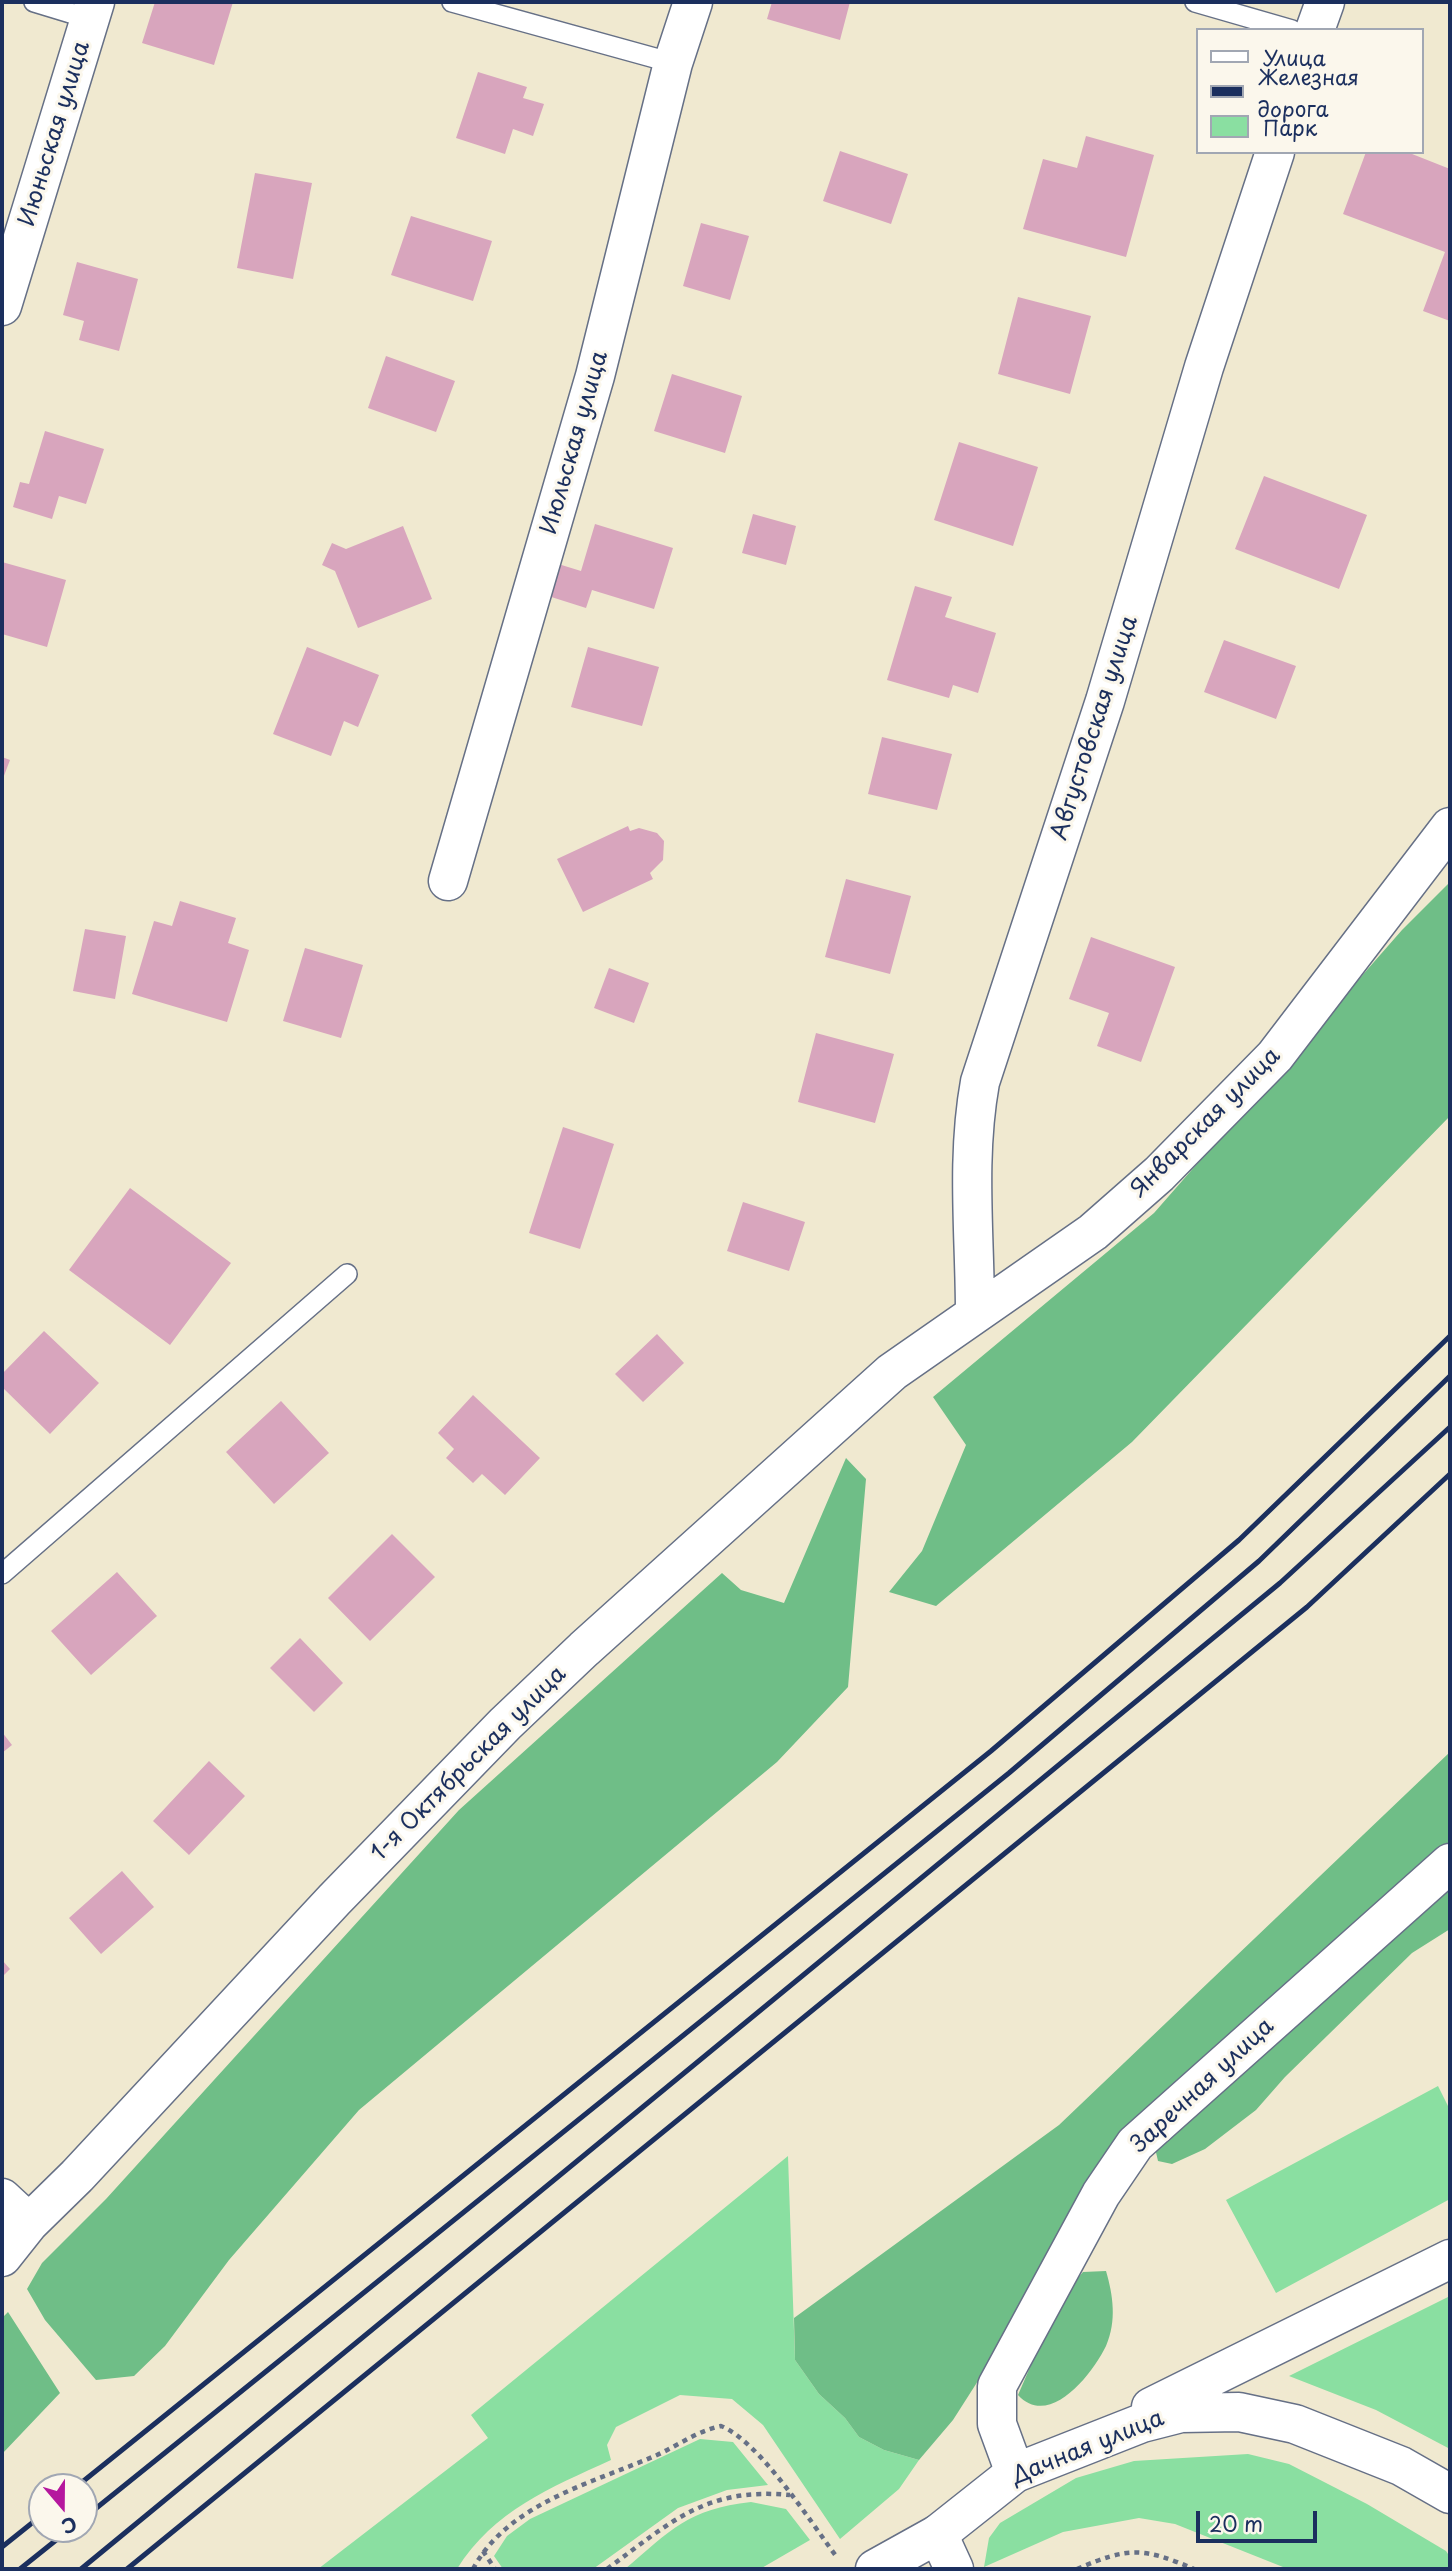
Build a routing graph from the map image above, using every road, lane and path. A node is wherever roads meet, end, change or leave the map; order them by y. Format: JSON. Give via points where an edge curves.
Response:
{"nodes":[{"id":1,"x":34,"y":2,"type":"edge"},
{"id":2,"x":452,"y":2,"type":"edge"},
{"id":3,"x":693,"y":2,"type":"edge"},
{"id":4,"x":1195,"y":2,"type":"edge"},
{"id":5,"x":1325,"y":2,"type":"edge"},
{"id":6,"x":92,"y":10,"type":"edge"},
{"id":7,"x":1285,"y":28,"type":"edge"},
{"id":8,"x":1316,"y":28,"type":"edge"},
{"id":9,"x":673,"y":63,"type":"junction"},
{"id":10,"x":1274,"y":154,"type":"edge"},
{"id":11,"x":2,"y":306,"type":"edge"},
{"id":12,"x":1450,"y":827,"type":"edge"},
{"id":13,"x":448,"y":881,"type":"dead end"},
{"id":14,"x":347,"y":1274,"type":"dead end"},
{"id":15,"x":975,"y":1313,"type":"junction"},
{"id":16,"x":2,"y":1574,"type":"edge"},
{"id":17,"x":1450,"y":1863,"type":"edge"},
{"id":18,"x":2,"y":2198,"type":"edge"},
{"id":19,"x":29,"y":2223,"type":"junction"},
{"id":20,"x":2,"y":2257,"type":"edge"},
{"id":21,"x":1450,"y":2259,"type":"edge"},
{"id":22,"x":1401,"y":2466,"type":"junction"},
{"id":23,"x":1015,"y":2473,"type":"junction"},
{"id":24,"x":1450,"y":2494,"type":"edge"},
{"id":25,"x":791,"y":2495,"type":"junction"},
{"id":26,"x":1450,"y":2517,"type":"edge"},
{"id":27,"x":938,"y":2534,"type":"junction"},
{"id":28,"x":483,"y":2551,"type":"junction"},
{"id":29,"x":836,"y":2556,"type":"dead end"},
{"id":30,"x":473,"y":2569,"type":"edge"},
{"id":31,"x":495,"y":2569,"type":"edge"},
{"id":32,"x":607,"y":2569,"type":"edge"},
{"id":33,"x":875,"y":2569,"type":"edge"},
{"id":34,"x":954,"y":2569,"type":"edge"},
{"id":35,"x":1077,"y":2569,"type":"edge"},
{"id":36,"x":1194,"y":2569,"type":"edge"}],
"edges":[{"from":1,"to":6,"type":"lane"},
{"from":2,"to":9,"type":"lane"},
{"from":3,"to":9,"type":"street","name":"Июльская улица"},
{"from":4,"to":7,"type":"lane"},
{"from":5,"to":8,"type":"street"},
{"from":6,"to":11,"type":"street","name":"Июньская улица"},
{"from":9,"to":13,"type":"street","name":"Июльская улица","via":[[595,376]]},
{"from":10,"to":15,"type":"street","name":"Августовская улица","via":[[981,1082],[973,1130],[971,1194]]},
{"from":12,"to":15,"type":"street","name":"Январская улица","via":[[1254,1080],[1123,1208]]},
{"from":14,"to":16,"type":"lane"},
{"from":15,"to":19,"type":"street","name":"1-я Октябрьская улица","via":[[892,1372],[505,1724]]},
{"from":17,"to":23,"type":"street","name":"Заречная улица","via":[[1135,2144],[1111,2177],[997,2386],[997,2424]]},
{"from":18,"to":19,"type":"street"},
{"from":19,"to":20,"type":"street","name":"1-я Октябрьская улица"},
{"from":21,"to":23,"type":"street"},
{"from":22,"to":23,"type":"street","name":"Дачная улица","via":[[1295,2424],[1239,2412],[1208,2411],[1162,2416]]},
{"from":22,"to":24,"type":"street","name":"Дачная улица"},
{"from":22,"to":26,"type":"street"},
{"from":23,"to":27,"type":"street","name":"Дачная улица"},
{"from":25,"to":28,"type":"path","via":[[745,2440],[721,2426],[550,2500],[506,2527]]},
{"from":25,"to":29,"type":"path"},
{"from":25,"to":32,"type":"path","via":[[757,2492],[692,2508]]},
{"from":27,"to":33,"type":"street","name":"Дачная улица"},
{"from":27,"to":34,"type":"street"},
{"from":28,"to":30,"type":"path"},
{"from":28,"to":31,"type":"path"},
{"from":35,"to":36,"type":"path","via":[[1114,2553],[1163,2556]]}]}
